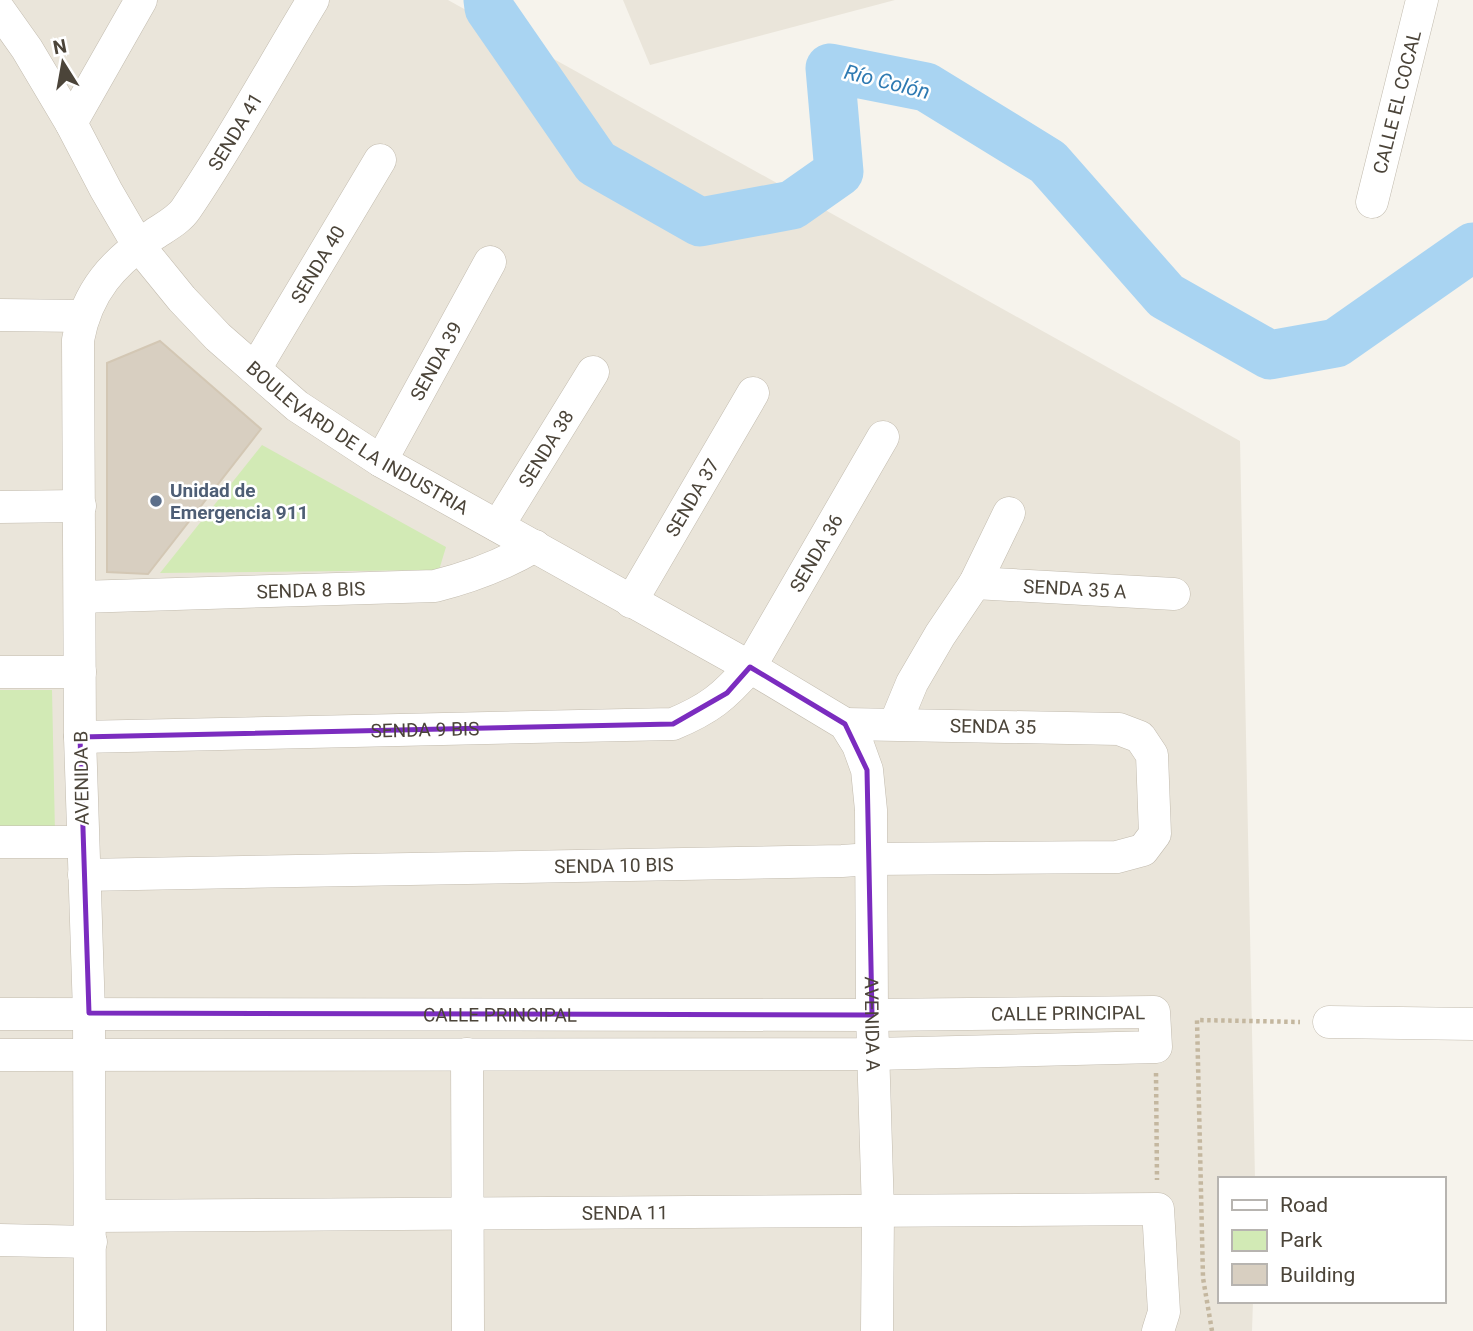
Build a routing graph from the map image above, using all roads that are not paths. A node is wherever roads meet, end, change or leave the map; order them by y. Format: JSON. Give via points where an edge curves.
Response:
{"nodes":[{"id":1,"x":141,"y":0,"type":"edge"},
{"id":2,"x":313,"y":0,"type":"edge"},
{"id":3,"x":1422,"y":0,"type":"edge"},
{"id":4,"x":0,"y":11,"type":"edge"},
{"id":5,"x":71,"y":124,"type":"junction"},
{"id":6,"x":380,"y":160,"type":"dead end"},
{"id":7,"x":1372,"y":202,"type":"dead end"},
{"id":8,"x":138,"y":245,"type":"junction"},
{"id":9,"x":490,"y":262,"type":"dead end"},
{"id":10,"x":0,"y":315,"type":"edge"},
{"id":11,"x":82,"y":316,"type":"junction"},
{"id":12,"x":256,"y":369,"type":"junction"},
{"id":13,"x":593,"y":372,"type":"dead end"},
{"id":14,"x":753,"y":393,"type":"dead end"},
{"id":15,"x":883,"y":437,"type":"dead end"},
{"id":16,"x":381,"y":461,"type":"junction"},
{"id":17,"x":80,"y":506,"type":"junction"},
{"id":18,"x":0,"y":507,"type":"edge"},
{"id":19,"x":1009,"y":513,"type":"dead end"},
{"id":20,"x":498,"y":526,"type":"junction"},
{"id":21,"x":535,"y":546,"type":"junction"},
{"id":22,"x":975,"y":583,"type":"junction"},
{"id":23,"x":1174,"y":594,"type":"dead end"},
{"id":24,"x":80,"y":597,"type":"junction"},
{"id":25,"x":631,"y":601,"type":"junction"},
{"id":26,"x":750,"y":667,"type":"junction"},
{"id":27,"x":0,"y":672,"type":"edge"},
{"id":28,"x":80,"y":672,"type":"junction"},
{"id":29,"x":845,"y":724,"type":"junction"},
{"id":30,"x":895,"y":724,"type":"junction"},
{"id":31,"x":80,"y":737,"type":"junction"},
{"id":32,"x":0,"y":842,"type":"edge"},
{"id":33,"x":83,"y":842,"type":"junction"},
{"id":34,"x":1143,"y":850,"type":"joint"},
{"id":35,"x":871,"y":859,"type":"junction"},
{"id":36,"x":84,"y":875,"type":"junction"},
{"id":37,"x":89,"y":1013,"type":"junction"},
{"id":38,"x":0,"y":1014,"type":"edge"},
{"id":39,"x":872,"y":1015,"type":"junction"},
{"id":40,"x":1329,"y":1022,"type":"road end"},
{"id":41,"x":1473,"y":1024,"type":"edge"},
{"id":42,"x":89,"y":1054,"type":"junction"},
{"id":43,"x":467,"y":1054,"type":"junction"},
{"id":44,"x":874,"y":1054,"type":"junction"},
{"id":45,"x":0,"y":1055,"type":"edge"},
{"id":46,"x":878,"y":1212,"type":"junction"},
{"id":47,"x":466,"y":1214,"type":"junction"},
{"id":48,"x":91,"y":1229,"type":"junction"},
{"id":49,"x":0,"y":1240,"type":"edge"},
{"id":50,"x":90,"y":1331,"type":"edge"},
{"id":51,"x":468,"y":1331,"type":"edge"},
{"id":52,"x":877,"y":1331,"type":"edge"},
{"id":53,"x":1158,"y":1331,"type":"edge"}],
"edges":[{"from":1,"to":5,"type":"street"},
{"from":2,"to":8,"type":"street","name":"SENDA 41","via":[[184,213]]},
{"from":3,"to":7,"type":"street","name":"CALLE EL COCAL"},
{"from":4,"to":5,"type":"street","name":"BOULEVARD DE LA INDUSTRIA"},
{"from":5,"to":8,"type":"street","name":"BOULEVARD DE LA INDUSTRIA"},
{"from":6,"to":12,"type":"street","name":"SENDA 40"},
{"from":8,"to":11,"type":"street","name":"AVENIDA B","via":[[106,276]]},
{"from":8,"to":12,"type":"street","name":"BOULEVARD DE LA INDUSTRIA","via":[[209,328]]},
{"from":9,"to":16,"type":"street","name":"SENDA 39"},
{"from":10,"to":11,"type":"street"},
{"from":11,"to":17,"type":"street","name":"AVENIDA B","via":[[78,340]]},
{"from":12,"to":16,"type":"street","name":"BOULEVARD DE LA INDUSTRIA","via":[[297,406]]},
{"from":13,"to":20,"type":"street","name":"SENDA 38"},
{"from":14,"to":25,"type":"street","name":"SENDA 37"},
{"from":15,"to":26,"type":"street","name":"SENDA 36"},
{"from":16,"to":20,"type":"street","name":"BOULEVARD DE LA INDUSTRIA"},
{"from":17,"to":18,"type":"street"},
{"from":17,"to":24,"type":"street","name":"AVENIDA B"},
{"from":19,"to":22,"type":"street"},
{"from":20,"to":21,"type":"street","name":"BOULEVARD DE LA INDUSTRIA"},
{"from":21,"to":24,"type":"street","name":"SENDA 8 BIS","via":[[473,576],[435,586]]},
{"from":21,"to":25,"type":"street","name":"BOULEVARD DE LA INDUSTRIA"},
{"from":22,"to":23,"type":"street","name":"SENDA 35 A"},
{"from":22,"to":30,"type":"street","via":[[919,671]]},
{"from":24,"to":28,"type":"street","name":"AVENIDA B"},
{"from":25,"to":26,"type":"street","name":"BOULEVARD DE LA INDUSTRIA"},
{"from":26,"to":29,"type":"street","name":"BOULEVARD DE LA INDUSTRIA"},
{"from":26,"to":31,"type":"street","name":"SENDA 9 BIS","via":[[727,693],[701,712],[673,724]]},
{"from":27,"to":28,"type":"street"},
{"from":28,"to":31,"type":"street","name":"AVENIDA B"},
{"from":29,"to":30,"type":"street","name":"SENDA 35"},
{"from":29,"to":35,"type":"street","name":"AVENIDA A","via":[[867,770]]},
{"from":30,"to":34,"type":"street","name":"SENDA 35","via":[[1119,729],[1140,737],[1152,755],[1155,834]]},
{"from":31,"to":33,"type":"street","name":"AVENIDA B"},
{"from":32,"to":33,"type":"street"},
{"from":33,"to":36,"type":"street","name":"AVENIDA B"},
{"from":34,"to":35,"type":"street","name":"SENDA 10 BIS","via":[[1117,857]]},
{"from":35,"to":36,"type":"street","name":"SENDA 10 BIS"},
{"from":35,"to":39,"type":"street","name":"AVENIDA A"},
{"from":36,"to":37,"type":"street","name":"AVENIDA B"},
{"from":37,"to":38,"type":"street","name":"CALLE PRINCIPAL"},
{"from":37,"to":39,"type":"street","name":"CALLE PRINCIPAL"},
{"from":37,"to":42,"type":"street","name":"AVENIDA B"},
{"from":39,"to":44,"type":"street","name":"AVENIDA A"},
{"from":39,"to":44,"type":"street","name":"CALLE PRINCIPAL","via":[[1154,1012],[1156,1046]]},
{"from":40,"to":41,"type":"street"},
{"from":42,"to":43,"type":"street","name":"CALLE PRINCIPAL"},
{"from":42,"to":45,"type":"street","name":"CALLE PRINCIPAL"},
{"from":42,"to":48,"type":"street","name":"AVENIDA B"},
{"from":43,"to":44,"type":"street","name":"CALLE PRINCIPAL"},
{"from":43,"to":47,"type":"street"},
{"from":44,"to":46,"type":"street","name":"AVENIDA A"},
{"from":46,"to":47,"type":"street","name":"SENDA 11"},
{"from":46,"to":52,"type":"street","name":"AVENIDA A"},
{"from":46,"to":53,"type":"street","name":"SENDA 11","via":[[1158,1209],[1164,1312]]},
{"from":47,"to":48,"type":"street","name":"SENDA 11"},
{"from":47,"to":51,"type":"street"},
{"from":48,"to":49,"type":"street","name":"SENDA 11"},
{"from":48,"to":50,"type":"street","name":"AVENIDA B"}]}
